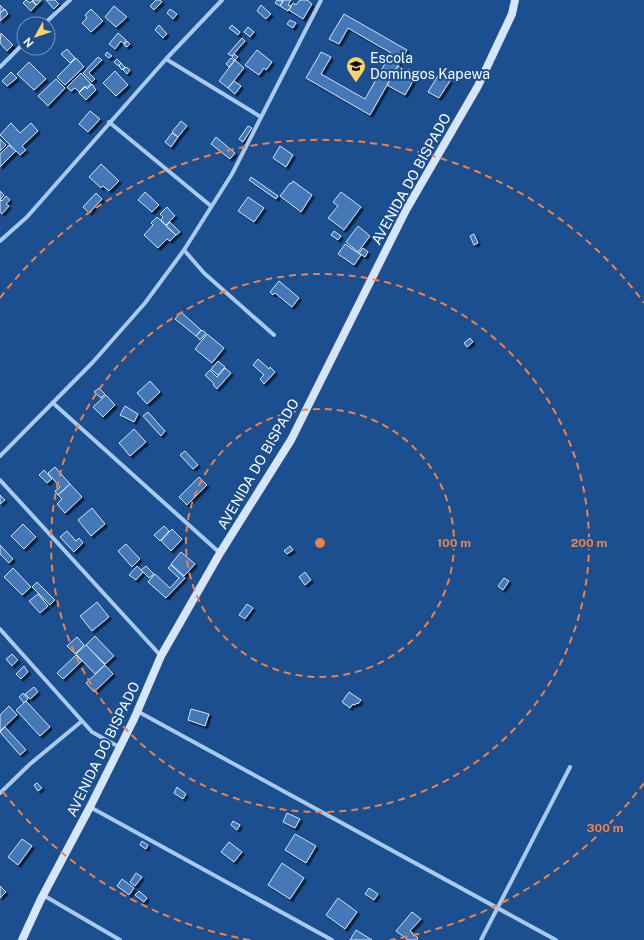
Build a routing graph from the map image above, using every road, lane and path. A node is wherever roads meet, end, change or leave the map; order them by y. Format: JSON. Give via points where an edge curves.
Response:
{"nodes":[{"id":1,"x":70,"y":0,"type":"edge"},
{"id":2,"x":222,"y":0,"type":"edge"},
{"id":3,"x":321,"y":0,"type":"edge"},
{"id":4,"x":516,"y":0,"type":"edge"},
{"id":5,"x":53,"y":16,"type":"edge"},
{"id":6,"x":16,"y":51,"type":"edge"},
{"id":7,"x":166,"y":58,"type":"junction"},
{"id":8,"x":0,"y":67,"type":"edge"},
{"id":9,"x":261,"y":117,"type":"junction"},
{"id":10,"x":109,"y":122,"type":"junction"},
{"id":11,"x":212,"y":206,"type":"junction"},
{"id":12,"x":0,"y":241,"type":"edge"},
{"id":13,"x":184,"y":250,"type":"junction"},
{"id":14,"x":274,"y":335,"type":"dead end"},
{"id":15,"x":53,"y":402,"type":"junction"},
{"id":16,"x":0,"y":456,"type":"edge"},
{"id":17,"x":0,"y":480,"type":"edge"},
{"id":18,"x":220,"y":553,"type":"junction"},
{"id":19,"x":0,"y":628,"type":"edge"},
{"id":20,"x":161,"y":656,"type":"junction"},
{"id":21,"x":137,"y":711,"type":"junction"},
{"id":22,"x":82,"y":721,"type":"junction"},
{"id":23,"x":119,"y":747,"type":"junction"},
{"id":24,"x":570,"y":767,"type":"dead end"},
{"id":25,"x":0,"y":793,"type":"edge"},
{"id":26,"x":90,"y":807,"type":"junction"},
{"id":27,"x":43,"y":895,"type":"junction"},
{"id":28,"x":497,"y":908,"type":"junction"},
{"id":29,"x":24,"y":936,"type":"edge"},
{"id":30,"x":16,"y":940,"type":"edge"},
{"id":31,"x":120,"y":940,"type":"edge"},
{"id":32,"x":332,"y":940,"type":"edge"},
{"id":33,"x":481,"y":940,"type":"edge"},
{"id":34,"x":556,"y":940,"type":"edge"}],
"edges":[{"from":1,"to":5,"type":"street"},
{"from":2,"to":7,"type":"street"},
{"from":3,"to":9,"type":"street"},
{"from":4,"to":18,"type":"main road","name":"AVENIDA DO BISPADO","via":[[478,86],[406,210],[291,440]]},
{"from":6,"to":8,"type":"street"},
{"from":7,"to":9,"type":"street"},
{"from":7,"to":10,"type":"street"},
{"from":9,"to":11,"type":"street","via":[[232,174]]},
{"from":10,"to":11,"type":"street"},
{"from":10,"to":12,"type":"street","via":[[27,217]]},
{"from":11,"to":13,"type":"street"},
{"from":13,"to":14,"type":"street","via":[[204,273]]},
{"from":13,"to":15,"type":"street","via":[[145,303],[93,362]]},
{"from":15,"to":16,"type":"street"},
{"from":15,"to":18,"type":"street"},
{"from":17,"to":20,"type":"street"},
{"from":18,"to":20,"type":"main road","name":"AVENIDA DO BISPADO"},
{"from":19,"to":22,"type":"street"},
{"from":20,"to":21,"type":"main road","name":"AVENIDA DO BISPADO"},
{"from":21,"to":23,"type":"main road","name":"AVENIDA DO BISPADO"},
{"from":21,"to":28,"type":"street"},
{"from":22,"to":23,"type":"street","via":[[92,732]]},
{"from":22,"to":25,"type":"street"},
{"from":23,"to":26,"type":"main road","name":"AVENIDA DO BISPADO"},
{"from":24,"to":28,"type":"street"},
{"from":26,"to":27,"type":"main road","name":"AVENIDA DO BISPADO"},
{"from":26,"to":32,"type":"street"},
{"from":27,"to":29,"type":"main road","name":"AVENIDA DO BISPADO"},
{"from":27,"to":31,"type":"street"},
{"from":28,"to":33,"type":"street"},
{"from":28,"to":34,"type":"street"},
{"from":29,"to":30,"type":"street"}]}
